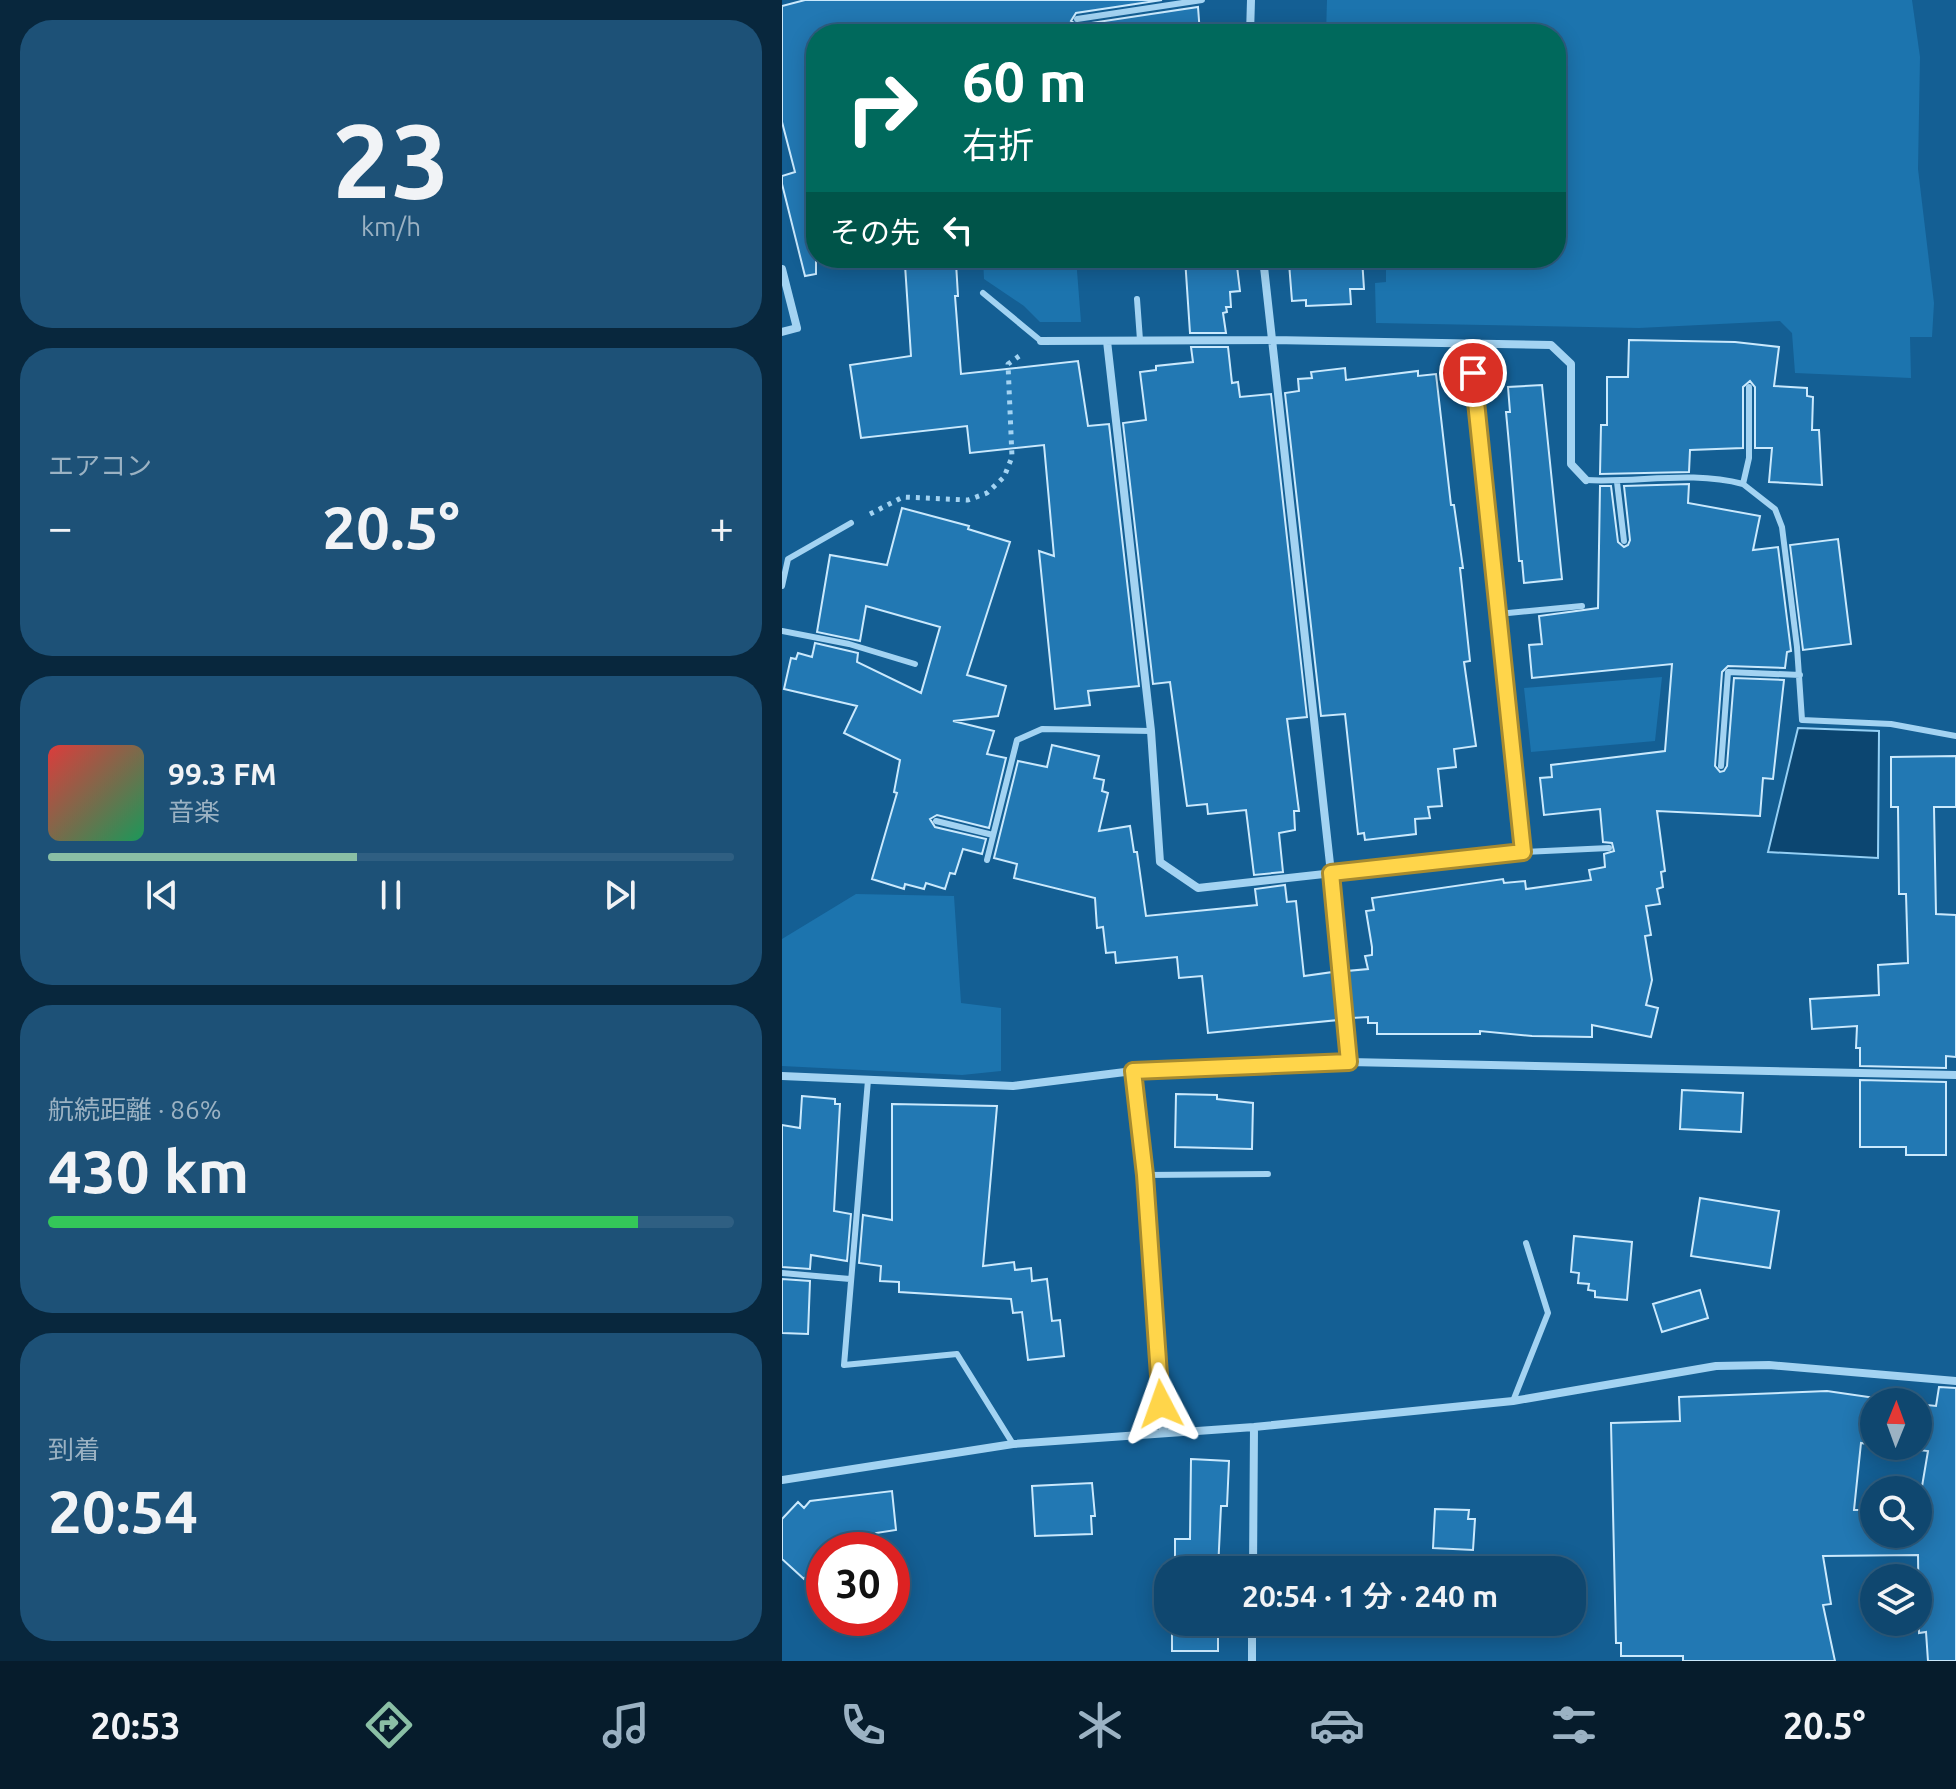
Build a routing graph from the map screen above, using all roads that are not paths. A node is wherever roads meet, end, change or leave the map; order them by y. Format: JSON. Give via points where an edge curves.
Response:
{"nodes":[{"id":1,"x":1202,"y":0,"type":"edge"},
{"id":2,"x":1251,"y":0,"type":"edge"},
{"id":3,"x":1077,"y":19,"type":"dead end"},
{"id":4,"x":1250,"y":24,"type":"edge"},
{"id":5,"x":1264,"y":268,"type":"edge"},
{"id":6,"x":782,"y":269,"type":"edge"},
{"id":7,"x":983,"y":293,"type":"dead end"},
{"id":8,"x":1137,"y":299,"type":"dead end"},
{"id":9,"x":782,"y":332,"type":"edge"},
{"id":10,"x":1140,"y":340,"type":"junction"},
{"id":11,"x":1272,"y":340,"type":"junction"},
{"id":12,"x":1041,"y":341,"type":"joint"},
{"id":13,"x":1107,"y":341,"type":"junction"},
{"id":14,"x":1470,"y":343,"type":"junction"},
{"id":15,"x":1749,"y":387,"type":"dead end"},
{"id":16,"x":1586,"y":480,"type":"joint"},
{"id":17,"x":1617,"y":482,"type":"junction"},
{"id":18,"x":1743,"y":484,"type":"junction"},
{"id":19,"x":851,"y":523,"type":"road end"},
{"id":20,"x":1624,"y":541,"type":"dead end"},
{"id":21,"x":782,"y":586,"type":"edge"},
{"id":22,"x":1582,"y":606,"type":"dead end"},
{"id":23,"x":1498,"y":614,"type":"junction"},
{"id":24,"x":782,"y":631,"type":"edge"},
{"id":25,"x":915,"y":664,"type":"dead end"},
{"id":26,"x":1800,"y":675,"type":"junction"},
{"id":27,"x":1151,"y":731,"type":"junction"},
{"id":28,"x":1956,"y":736,"type":"edge"},
{"id":29,"x":1721,"y":766,"type":"dead end"},
{"id":30,"x":936,"y":821,"type":"dead end"},
{"id":31,"x":993,"y":835,"type":"junction"},
{"id":32,"x":1609,"y":848,"type":"dead end"},
{"id":33,"x":1523,"y":852,"type":"junction"},
{"id":34,"x":987,"y":860,"type":"dead end"},
{"id":35,"x":1331,"y":873,"type":"junction"},
{"id":36,"x":1349,"y":1062,"type":"junction"},
{"id":37,"x":1133,"y":1071,"type":"junction"},
{"id":38,"x":1956,"y":1075,"type":"edge"},
{"id":39,"x":782,"y":1076,"type":"edge"},
{"id":40,"x":868,"y":1080,"type":"junction"},
{"id":41,"x":1268,"y":1174,"type":"dead end"},
{"id":42,"x":1145,"y":1175,"type":"junction"},
{"id":43,"x":1526,"y":1243,"type":"dead end"},
{"id":44,"x":782,"y":1273,"type":"edge"},
{"id":45,"x":850,"y":1279,"type":"junction"},
{"id":46,"x":1956,"y":1381,"type":"edge"},
{"id":47,"x":1513,"y":1401,"type":"junction"},
{"id":48,"x":1254,"y":1427,"type":"junction"},
{"id":49,"x":1163,"y":1432,"type":"junction"},
{"id":50,"x":1013,"y":1444,"type":"junction"},
{"id":51,"x":782,"y":1480,"type":"edge"},
{"id":52,"x":1253,"y":1556,"type":"edge"},
{"id":53,"x":1252,"y":1636,"type":"edge"},
{"id":54,"x":1252,"y":1661,"type":"edge"}],
"edges":[{"from":1,"to":3,"type":"lane"},
{"from":2,"to":4,"type":"street"},
{"from":5,"to":11,"type":"street"},
{"from":6,"to":9,"type":"street","via":[[797,328]]},
{"from":7,"to":12,"type":"lane"},
{"from":8,"to":10,"type":"lane"},
{"from":10,"to":11,"type":"street"},
{"from":10,"to":13,"type":"street"},
{"from":11,"to":14,"type":"street"},
{"from":11,"to":35,"type":"street"},
{"from":12,"to":13,"type":"street"},
{"from":13,"to":27,"type":"street"},
{"from":14,"to":16,"type":"street","via":[[1551,345],[1571,364],[1571,464]]},
{"from":14,"to":23,"type":"street"},
{"from":15,"to":18,"type":"lane","via":[[1749,458]]},
{"from":16,"to":17,"type":"lane"},
{"from":17,"to":18,"type":"lane","via":[[1716,476]]},
{"from":17,"to":20,"type":"lane"},
{"from":18,"to":26,"type":"lane","via":[[1775,509],[1782,527]]},
{"from":19,"to":21,"type":"lane","via":[[788,559]]},
{"from":22,"to":23,"type":"lane"},
{"from":23,"to":33,"type":"street"},
{"from":24,"to":25,"type":"lane"},
{"from":26,"to":28,"type":"lane","via":[[1802,720],[1891,724]]},
{"from":26,"to":29,"type":"lane","via":[[1728,672]]},
{"from":27,"to":31,"type":"lane","via":[[1042,729],[1017,740]]},
{"from":27,"to":35,"type":"street","via":[[1160,862],[1198,888]]},
{"from":30,"to":31,"type":"lane"},
{"from":31,"to":34,"type":"lane"},
{"from":32,"to":33,"type":"lane"},
{"from":33,"to":35,"type":"street"},
{"from":35,"to":36,"type":"street"},
{"from":36,"to":37,"type":"street"},
{"from":36,"to":38,"type":"street"},
{"from":37,"to":40,"type":"street","via":[[1013,1086]]},
{"from":37,"to":42,"type":"street"},
{"from":39,"to":40,"type":"street"},
{"from":40,"to":45,"type":"lane"},
{"from":41,"to":42,"type":"lane"},
{"from":42,"to":49,"type":"street"},
{"from":43,"to":47,"type":"lane","via":[[1548,1313]]},
{"from":44,"to":45,"type":"lane"},
{"from":45,"to":50,"type":"lane","via":[[844,1365],[957,1354]]},
{"from":46,"to":47,"type":"street","via":[[1769,1365],[1716,1366]]},
{"from":47,"to":48,"type":"street"},
{"from":48,"to":49,"type":"street"},
{"from":48,"to":52,"type":"street"},
{"from":49,"to":50,"type":"street"},
{"from":50,"to":51,"type":"street"},
{"from":53,"to":54,"type":"street"}]}
